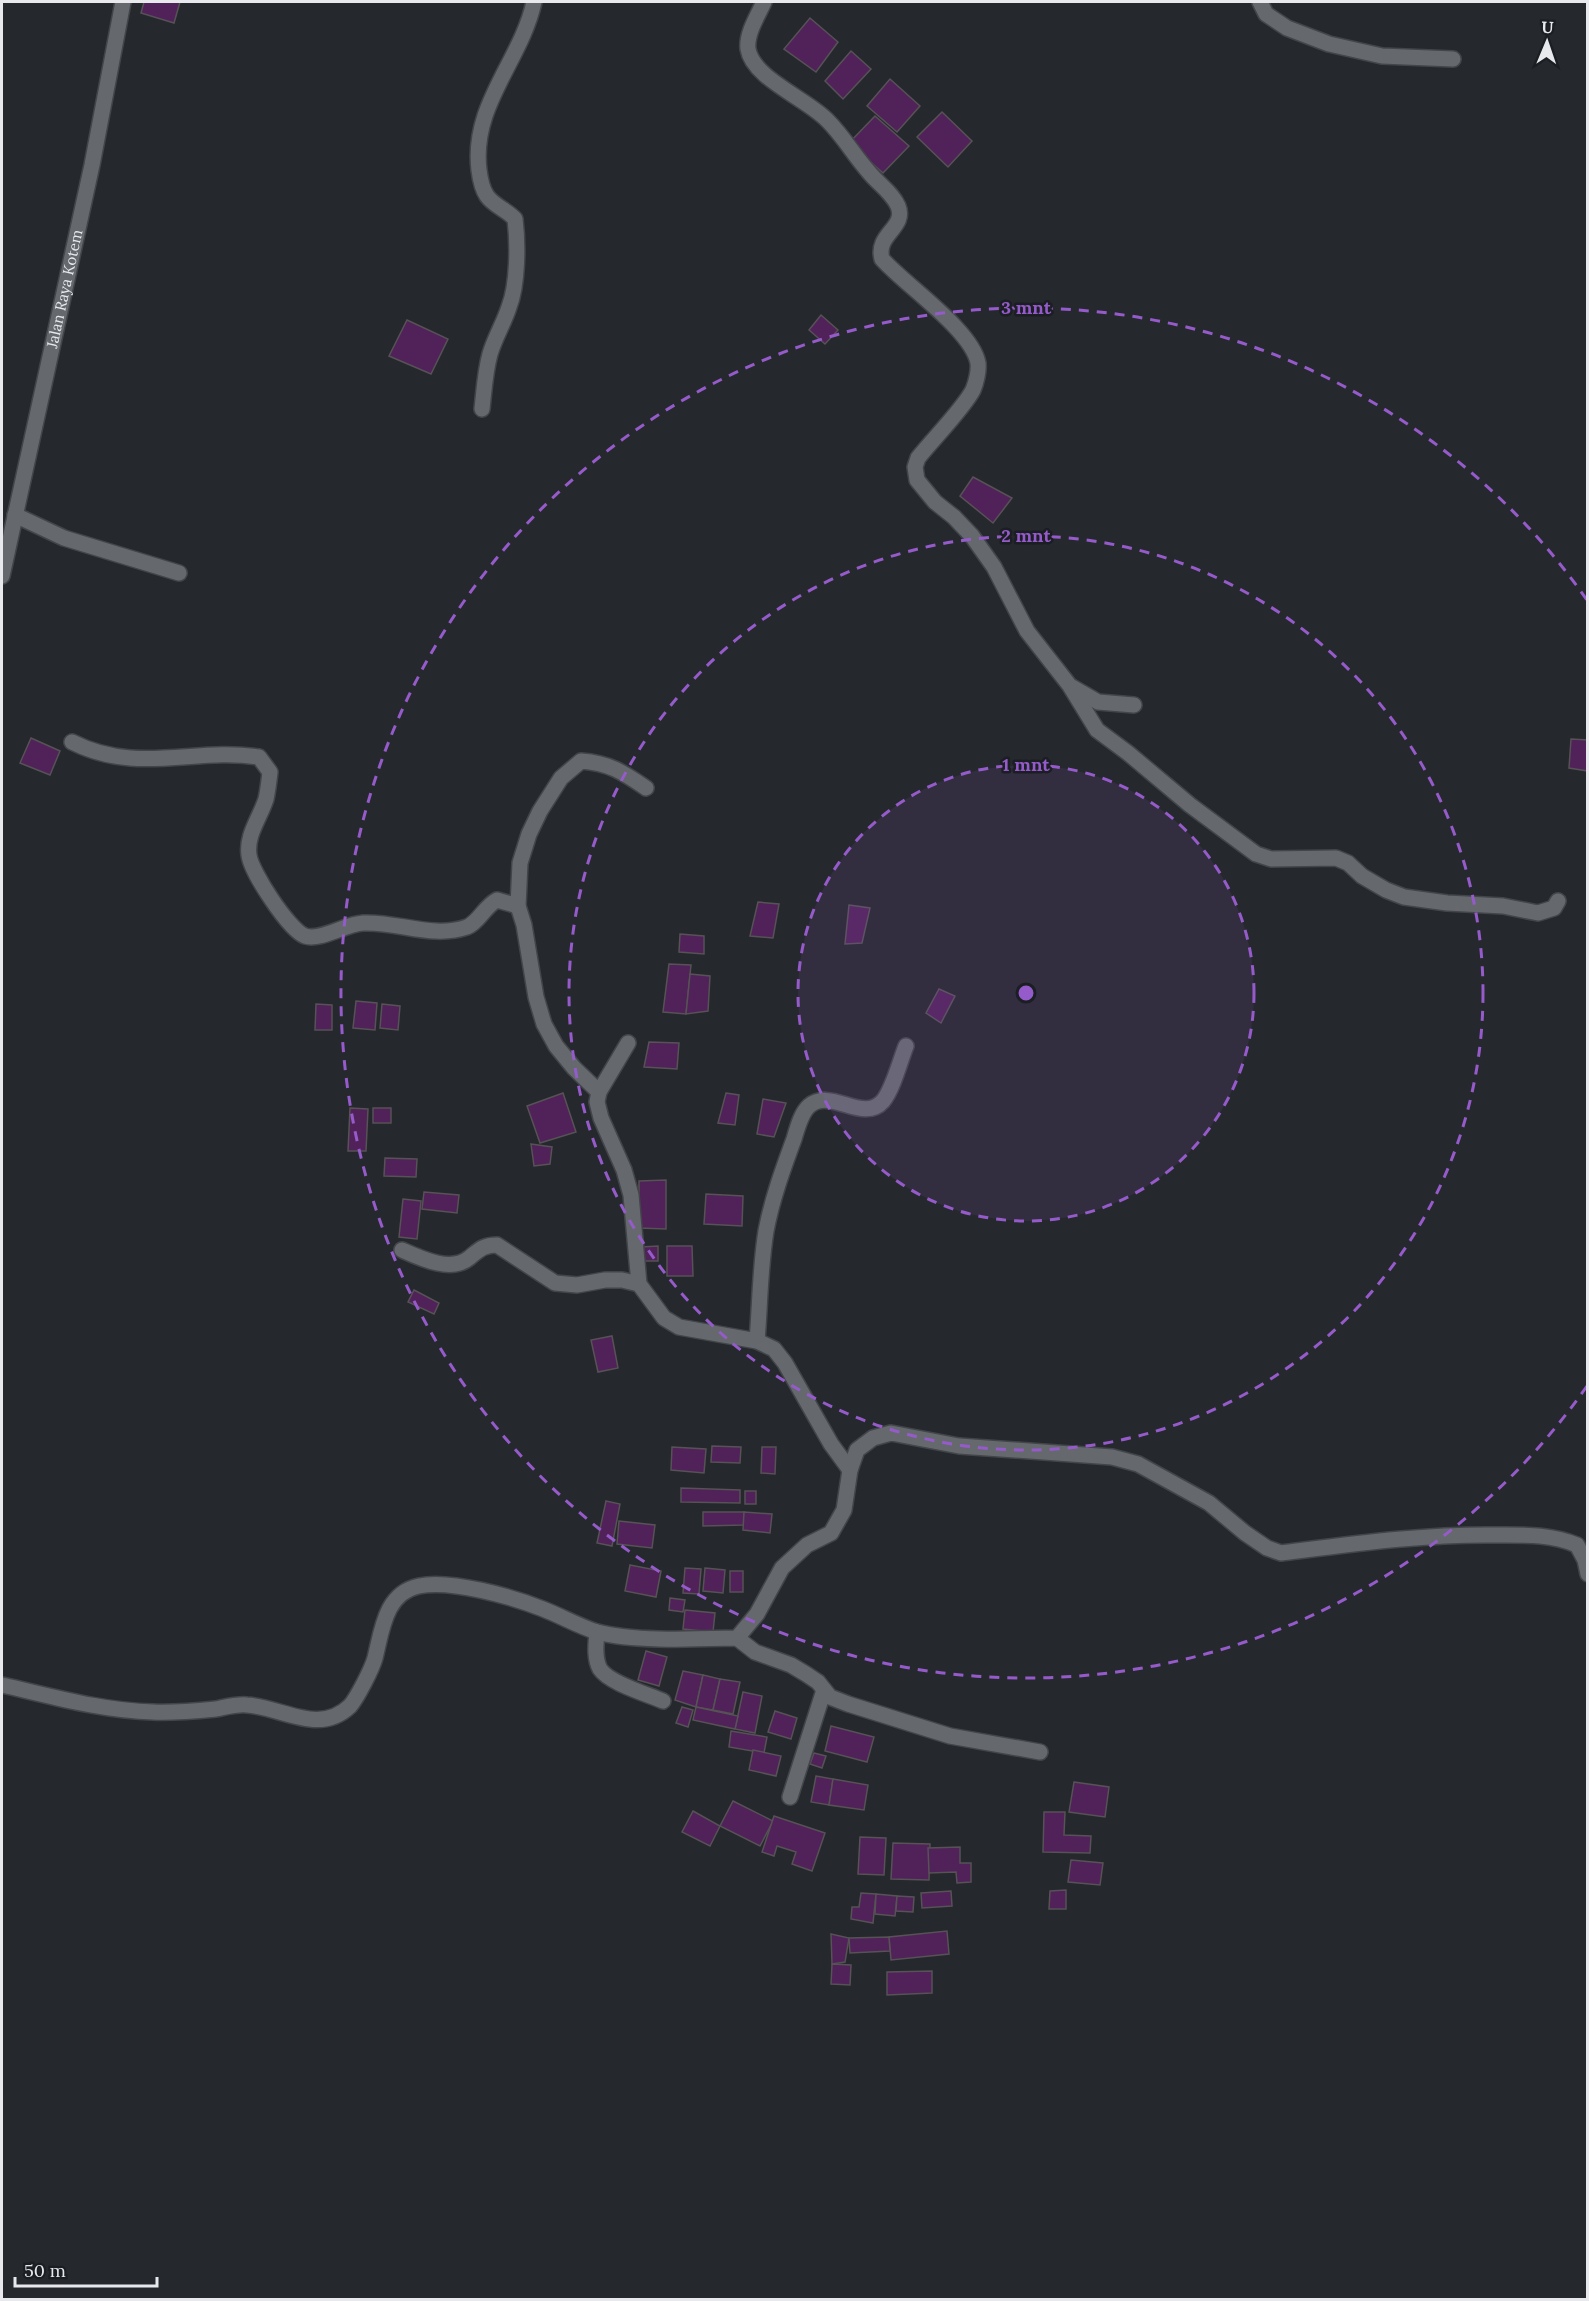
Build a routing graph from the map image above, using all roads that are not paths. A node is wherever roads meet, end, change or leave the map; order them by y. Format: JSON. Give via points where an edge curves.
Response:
{"nodes":[{"id":1,"x":123,"y":2,"type":"edge"},
{"id":2,"x":534,"y":2,"type":"edge"},
{"id":3,"x":764,"y":2,"type":"edge"},
{"id":4,"x":1260,"y":2,"type":"edge"},
{"id":5,"x":1453,"y":59,"type":"dead end"},
{"id":6,"x":482,"y":409,"type":"dead end"},
{"id":7,"x":15,"y":515,"type":"junction"},
{"id":8,"x":179,"y":573,"type":"dead end"},
{"id":9,"x":2,"y":576,"type":"edge"},
{"id":10,"x":1070,"y":686,"type":"junction"},
{"id":11,"x":1134,"y":705,"type":"dead end"},
{"id":12,"x":72,"y":742,"type":"dead end"},
{"id":13,"x":646,"y":788,"type":"dead end"},
{"id":14,"x":1558,"y":901,"type":"dead end"},
{"id":15,"x":518,"y":906,"type":"junction"},
{"id":16,"x":628,"y":1042,"type":"dead end"},
{"id":17,"x":906,"y":1046,"type":"dead end"},
{"id":18,"x":599,"y":1092,"type":"junction"},
{"id":19,"x":402,"y":1250,"type":"dead end"},
{"id":20,"x":639,"y":1284,"type":"junction"},
{"id":21,"x":757,"y":1341,"type":"junction"},
{"id":22,"x":850,"y":1470,"type":"junction"},
{"id":23,"x":1587,"y":1574,"type":"edge"},
{"id":24,"x":597,"y":1632,"type":"junction"},
{"id":25,"x":737,"y":1638,"type":"junction"},
{"id":26,"x":2,"y":1684,"type":"edge"},
{"id":27,"x":824,"y":1690,"type":"junction"},
{"id":28,"x":663,"y":1701,"type":"dead end"},
{"id":29,"x":1040,"y":1752,"type":"dead end"},
{"id":30,"x":790,"y":1797,"type":"dead end"}],
"edges":[{"from":1,"to":7,"type":"street","name":"Jalan Raya Kotem"},
{"from":2,"to":6,"type":"street","via":[[478,140],[480,180],[486,195],[515,219],[517,230],[510,306],[489,357]]},
{"from":3,"to":10,"type":"street","via":[[748,42],[751,60],[828,121],[893,198],[900,216],[882,241],[882,259],[952,323],[978,363],[973,390],[918,458],[916,480],[972,536],[1006,587],[1027,630]]},
{"from":4,"to":5,"type":"street","via":[[1266,14],[1287,28],[1346,49],[1382,56]]},
{"from":7,"to":8,"type":"street","via":[[64,538]]},
{"from":7,"to":9,"type":"street","name":"Jalan Raya Kotem"},
{"from":10,"to":11,"type":"street","via":[[1098,702]]},
{"from":10,"to":14,"type":"street","via":[[1097,730],[1256,854],[1271,859],[1336,858],[1404,897],[1538,913],[1554,908]]},
{"from":12,"to":15,"type":"street","via":[[121,758],[259,757],[270,772],[267,796],[248,840],[249,858],[272,902],[303,935],[315,937],[351,924],[366,923],[419,931],[453,930],[474,923],[497,900]]},
{"from":13,"to":15,"type":"street","via":[[618,769],[598,762],[581,761],[561,778],[529,834],[520,863]]},
{"from":15,"to":18,"type":"street","via":[[544,1023],[556,1046]]},
{"from":16,"to":18,"type":"street"},
{"from":17,"to":21,"type":"street","via":[[884,1100],[875,1108],[819,1102],[809,1106],[802,1118],[778,1182],[766,1232]]},
{"from":18,"to":20,"type":"street","via":[[601,1118],[632,1195]]},
{"from":19,"to":20,"type":"street","via":[[431,1262],[460,1263],[477,1250],[497,1245],[555,1283],[577,1286],[621,1280]]},
{"from":20,"to":21,"type":"street","via":[[664,1318],[679,1327]]},
{"from":21,"to":22,"type":"street","via":[[774,1350],[785,1364]]},
{"from":22,"to":23,"type":"street","via":[[857,1450],[873,1438],[891,1433],[960,1446],[1112,1457],[1138,1464],[1209,1503],[1275,1552],[1457,1535],[1559,1537],[1577,1545]]},
{"from":22,"to":25,"type":"street","via":[[844,1510],[831,1533],[807,1545],[782,1568],[757,1614]]},
{"from":24,"to":25,"type":"street","via":[[647,1638]]},
{"from":24,"to":26,"type":"street","via":[[504,1596],[437,1584],[406,1590],[391,1605],[374,1661],[352,1704],[331,1718],[303,1719],[243,1704],[188,1711],[128,1711]]},
{"from":24,"to":28,"type":"street","via":[[601,1669],[609,1677]]},
{"from":25,"to":27,"type":"street","via":[[755,1652],[791,1665]]},
{"from":27,"to":29,"type":"street","via":[[830,1697],[848,1704],[950,1736]]},
{"from":27,"to":30,"type":"street"}]}
